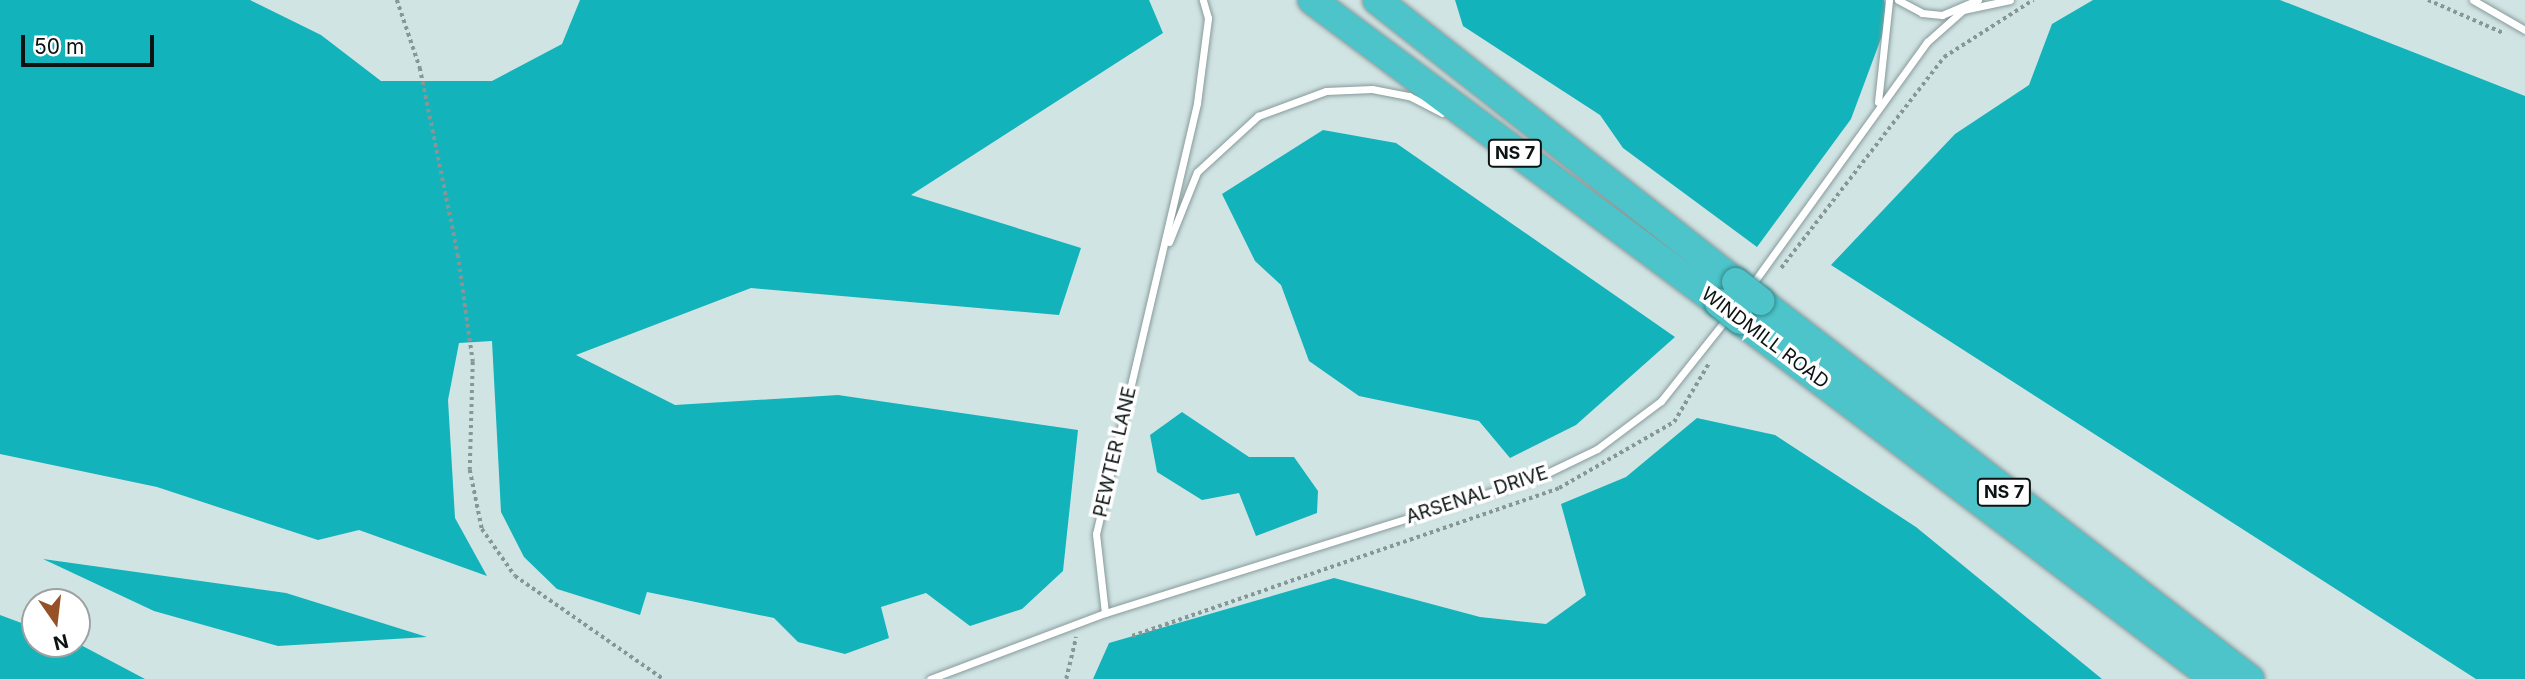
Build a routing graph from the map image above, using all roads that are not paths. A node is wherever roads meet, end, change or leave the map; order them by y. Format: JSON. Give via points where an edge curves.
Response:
{"nodes":[{"id":1,"x":1203,"y":0,"type":"edge"},
{"id":2,"x":1312,"y":0,"type":"edge"},
{"id":3,"x":1889,"y":0,"type":"edge"},
{"id":4,"x":1898,"y":0,"type":"edge"},
{"id":5,"x":1978,"y":0,"type":"edge"},
{"id":6,"x":2010,"y":0,"type":"edge"},
{"id":7,"x":2473,"y":0,"type":"edge"},
{"id":8,"x":1391,"y":7,"type":"edge"},
{"id":9,"x":1963,"y":10,"type":"junction"},
{"id":10,"x":2525,"y":30,"type":"edge"},
{"id":11,"x":1878,"y":103,"type":"junction"},
{"id":12,"x":1583,"y":203,"type":"junction"},
{"id":13,"x":1152,"y":292,"type":"junction"},
{"id":14,"x":1739,"y":301,"type":"junction"},
{"id":15,"x":1105,"y":613,"type":"junction"},
{"id":16,"x":930,"y":679,"type":"edge"},
{"id":17,"x":2215,"y":679,"type":"edge"},
{"id":18,"x":2250,"y":679,"type":"edge"}],
"edges":[{"from":1,"to":13,"type":"lane","name":"PEWTER LANE","via":[[1208,18],[1198,103]]},
{"from":2,"to":12,"type":"highway","name":"WINDMILL ROAD","number":"NS 7"},
{"from":3,"to":11,"type":"lane","name":"ARSENAL DRIVE"},
{"from":4,"to":9,"type":"lane","via":[[1922,13]]},
{"from":5,"to":9,"type":"lane","name":"ARSENAL DRIVE"},
{"from":6,"to":9,"type":"lane"},
{"from":7,"to":10,"type":"lane"},
{"from":8,"to":14,"type":"highway","name":"WINDMILL ROAD","number":"NS 7"},
{"from":9,"to":11,"type":"lane","name":"ARSENAL DRIVE","via":[[1927,42]]},
{"from":11,"to":15,"type":"lane","name":"ARSENAL DRIVE","via":[[1829,186],[1661,401],[1597,449],[1537,478]]},
{"from":12,"to":13,"type":"lane","name":"PEWTER LANE","via":[[1409,96],[1326,92],[1258,116],[1197,172]]},
{"from":12,"to":14,"type":"highway","name":"WINDMILL ROAD","number":"NS 7"},
{"from":13,"to":15,"type":"lane","name":"PEWTER LANE","via":[[1096,534]]},
{"from":14,"to":17,"type":"highway","name":"WINDMILL ROAD","number":"NS 7"},
{"from":14,"to":18,"type":"highway","name":"WINDMILL ROAD","number":"NS 7"},
{"from":15,"to":16,"type":"lane","name":"ARSENAL DRIVE"}]}
